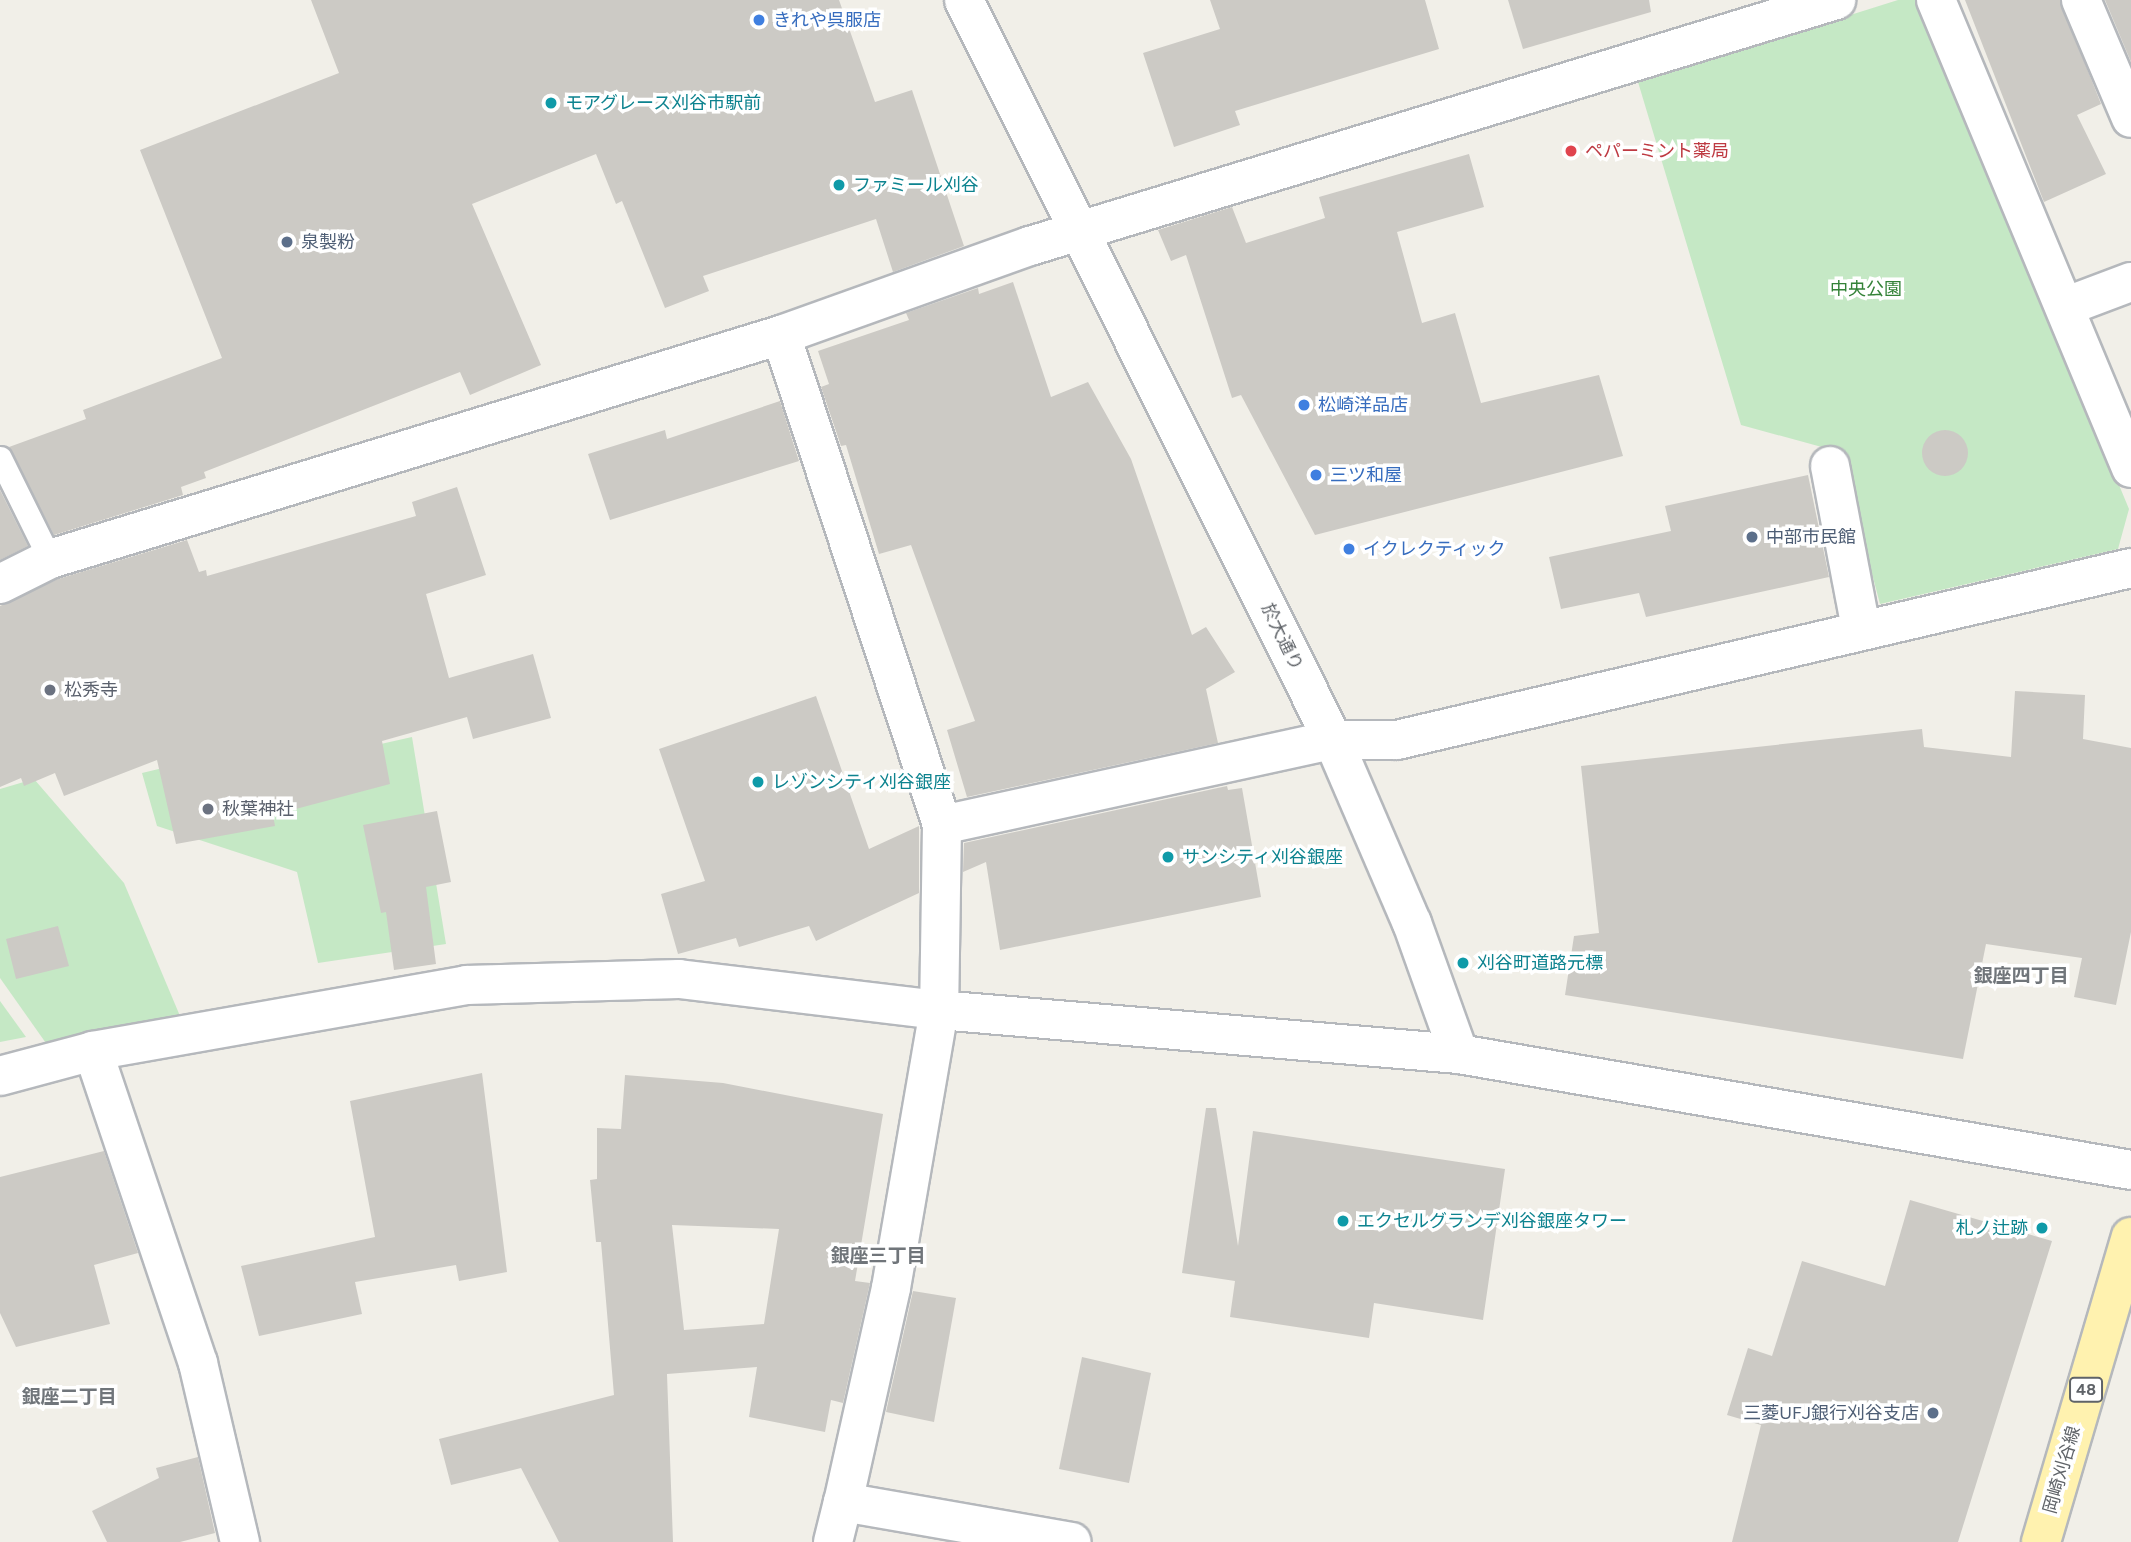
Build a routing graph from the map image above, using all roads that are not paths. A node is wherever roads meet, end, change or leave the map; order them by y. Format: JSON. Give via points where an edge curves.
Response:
{"nodes":[{"id":1,"x":964,"y":0,"type":"edge"},
{"id":2,"x":1836,"y":0,"type":"edge"},
{"id":3,"x":1936,"y":0,"type":"edge"},
{"id":4,"x":2081,"y":0,"type":"edge"},
{"id":5,"x":2131,"y":118,"type":"edge"},
{"id":6,"x":1077,"y":231,"type":"junction"},
{"id":7,"x":2131,"y":282,"type":"edge"},
{"id":8,"x":2067,"y":306,"type":"junction"},
{"id":9,"x":781,"y":335,"type":"junction"},
{"id":10,"x":0,"y":458,"type":"edge"},
{"id":11,"x":1830,"y":466,"type":"dead end"},
{"id":12,"x":2131,"y":468,"type":"edge"},
{"id":13,"x":50,"y":559,"type":"junction"},
{"id":14,"x":2131,"y":568,"type":"edge"},
{"id":15,"x":0,"y":584,"type":"edge"},
{"id":16,"x":1861,"y":629,"type":"junction"},
{"id":17,"x":1333,"y":740,"type":"junction"},
{"id":18,"x":942,"y":825,"type":"junction"},
{"id":19,"x":939,"y":1010,"type":"junction"},
{"id":20,"x":93,"y":1052,"type":"junction"},
{"id":21,"x":1459,"y":1055,"type":"junction"},
{"id":22,"x":0,"y":1076,"type":"edge"},
{"id":23,"x":2131,"y":1170,"type":"edge"},
{"id":24,"x":2131,"y":1237,"type":"edge"},
{"id":25,"x":843,"y":1502,"type":"junction"},
{"id":26,"x":240,"y":1542,"type":"edge"},
{"id":27,"x":833,"y":1542,"type":"edge"},
{"id":28,"x":1072,"y":1542,"type":"edge"},
{"id":29,"x":2041,"y":1542,"type":"edge"}],
"edges":[{"from":1,"to":6,"type":"street","name":"於大通り"},
{"from":2,"to":6,"type":"street"},
{"from":3,"to":8,"type":"street"},
{"from":4,"to":5,"type":"street"},
{"from":6,"to":9,"type":"street"},
{"from":6,"to":17,"type":"street","name":"於大通り"},
{"from":7,"to":8,"type":"street"},
{"from":8,"to":12,"type":"street"},
{"from":9,"to":13,"type":"street"},
{"from":9,"to":18,"type":"street"},
{"from":10,"to":13,"type":"lane"},
{"from":11,"to":16,"type":"street"},
{"from":13,"to":15,"type":"street"},
{"from":14,"to":16,"type":"street"},
{"from":16,"to":17,"type":"street","via":[[1397,740]]},
{"from":17,"to":18,"type":"street"},
{"from":17,"to":21,"type":"street","name":"於大通り","via":[[1412,923]]},
{"from":18,"to":19,"type":"street"},
{"from":19,"to":20,"type":"street","via":[[679,979],[466,985]]},
{"from":19,"to":21,"type":"street"},
{"from":19,"to":25,"type":"street","via":[[891,1288]]},
{"from":20,"to":22,"type":"street"},
{"from":20,"to":26,"type":"street","via":[[198,1363]]},
{"from":21,"to":23,"type":"street"},
{"from":24,"to":29,"type":"main road","name":"岡崎刈谷線","number":"48"},
{"from":25,"to":27,"type":"street"},
{"from":25,"to":28,"type":"street"}]}
